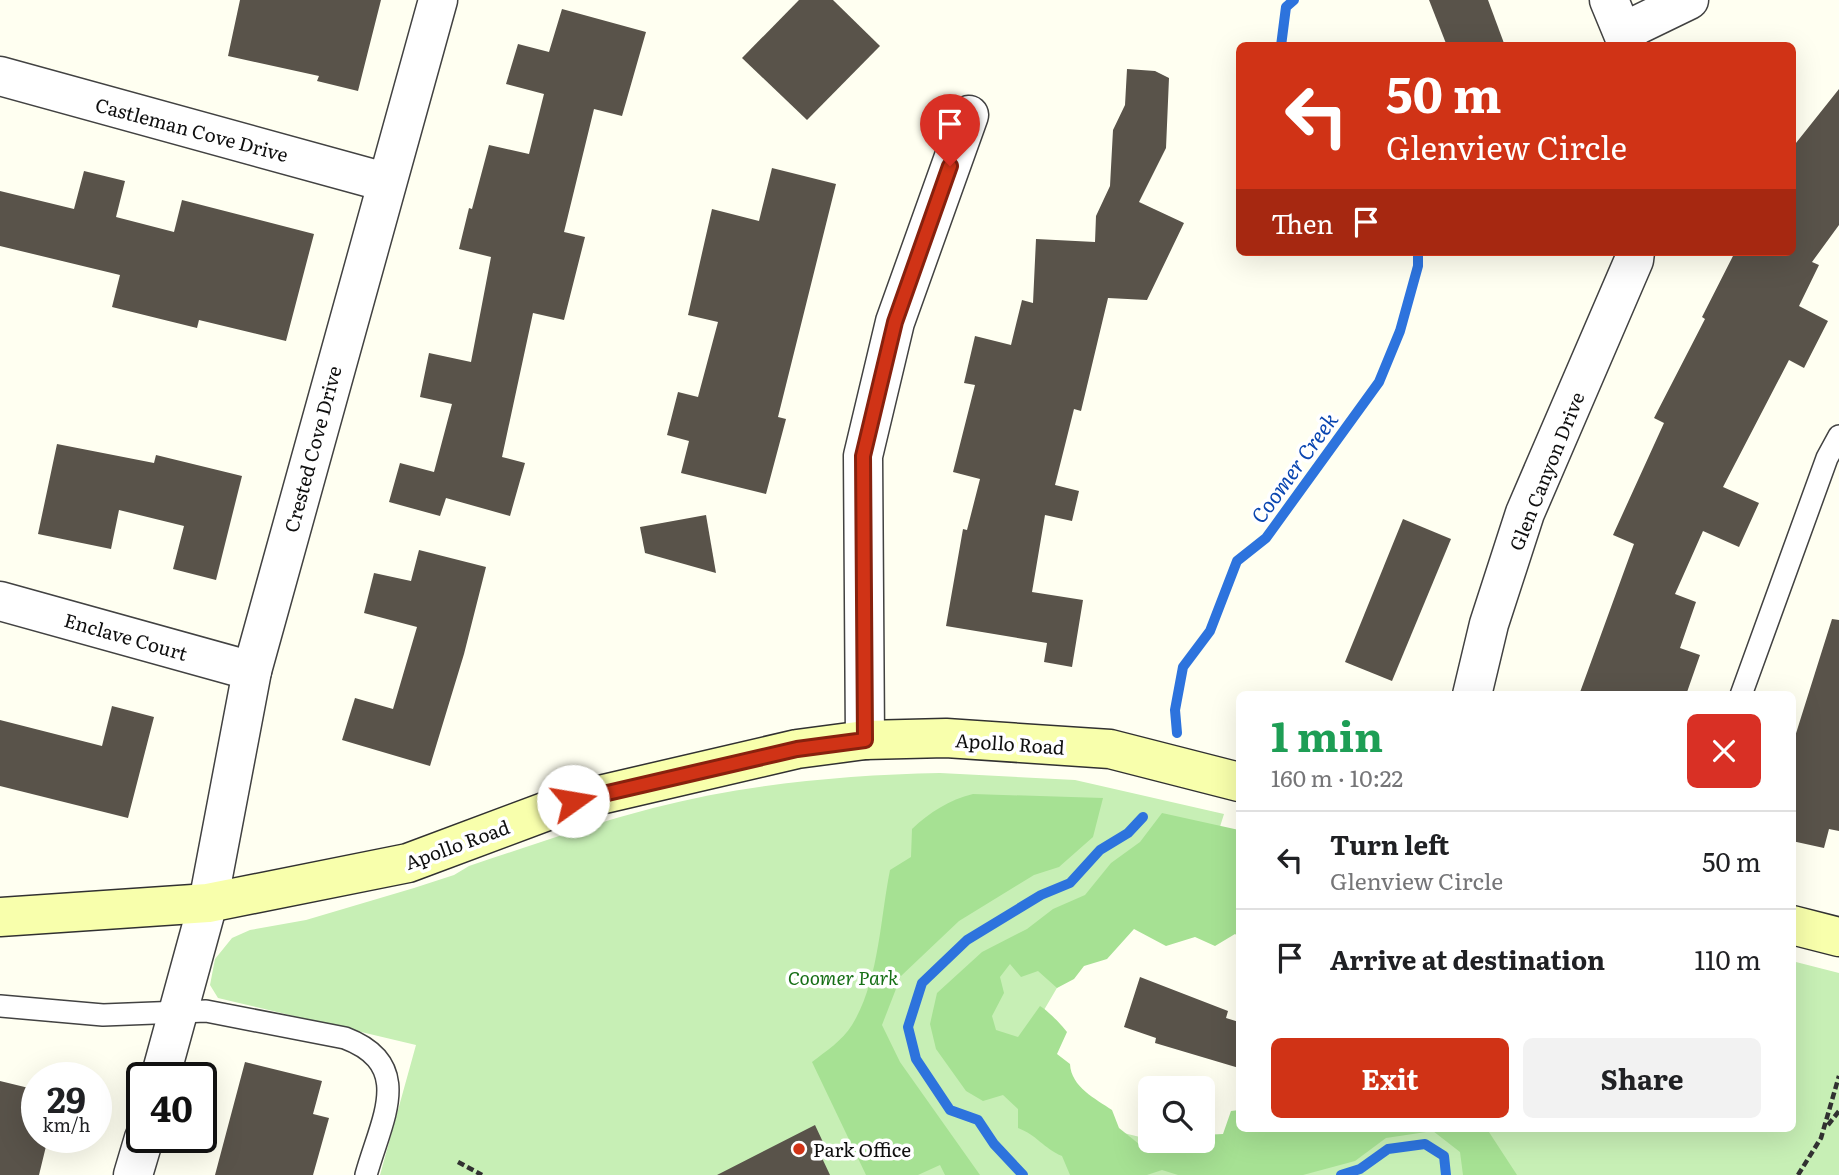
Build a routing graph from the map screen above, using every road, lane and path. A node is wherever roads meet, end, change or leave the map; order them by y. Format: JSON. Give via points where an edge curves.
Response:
{"nodes":[{"id":1,"x":438,"y":0,"type":"edge"},
{"id":2,"x":1689,"y":0,"type":"edge"},
{"id":3,"x":1620,"y":26,"type":"edge"},
{"id":4,"x":0,"y":76,"type":"edge"},
{"id":5,"x":968,"y":115,"type":"dead end"},
{"id":6,"x":385,"y":182,"type":"junction"},
{"id":7,"x":1634,"y":256,"type":"edge"},
{"id":8,"x":1839,"y":436,"type":"edge"},
{"id":9,"x":0,"y":601,"type":"edge"},
{"id":10,"x":252,"y":671,"type":"junction"},
{"id":11,"x":1473,"y":691,"type":"edge"},
{"id":12,"x":1742,"y":691,"type":"edge"},
{"id":13,"x":865,"y":740,"type":"junction"},
{"id":14,"x":1236,"y":781,"type":"edge"},
{"id":15,"x":208,"y":903,"type":"junction"},
{"id":16,"x":0,"y":917,"type":"edge"},
{"id":17,"x":1796,"y":926,"type":"edge"},
{"id":18,"x":1839,"y":937,"type":"edge"},
{"id":19,"x":0,"y":1006,"type":"edge"},
{"id":20,"x":178,"y":1013,"type":"junction"},
{"id":21,"x":164,"y":1062,"type":"edge"},
{"id":22,"x":1839,"y":1076,"type":"edge"},
{"id":23,"x":1839,"y":1111,"type":"edge"},
{"id":24,"x":1825,"y":1128,"type":"junction"},
{"id":25,"x":140,"y":1153,"type":"edge"},
{"id":26,"x":458,"y":1162,"type":"dead end"},
{"id":27,"x":133,"y":1175,"type":"edge"},
{"id":28,"x":366,"y":1175,"type":"edge"},
{"id":29,"x":482,"y":1175,"type":"edge"},
{"id":30,"x":1798,"y":1175,"type":"edge"}],
"edges":[{"from":1,"to":6,"type":"street","name":"Crested Cove Drive"},
{"from":2,"to":3,"type":"street"},
{"from":4,"to":6,"type":"street","name":"Castleman Cove Drive"},
{"from":5,"to":13,"type":"street","via":[[895,322],[863,456]]},
{"from":6,"to":10,"type":"street","name":"Crested Cove Drive"},
{"from":7,"to":11,"type":"street","name":"Glen Canyon Drive","via":[[1525,513]]},
{"from":8,"to":12,"type":"lane","via":[[1822,471]]},
{"from":9,"to":10,"type":"street","name":"Enclave Court"},
{"from":10,"to":15,"type":"street","name":"Crested Cove Drive"},
{"from":13,"to":14,"type":"street","name":"Apollo Road","via":[[946,738],[1110,749]]},
{"from":13,"to":15,"type":"street","name":"Apollo Road","via":[[797,749],[573,801],[408,863]]},
{"from":15,"to":16,"type":"street","name":"Apollo Road"},
{"from":15,"to":20,"type":"street","name":"Crested Cove Drive"},
{"from":17,"to":18,"type":"street"},
{"from":19,"to":20,"type":"lane","via":[[103,1015]]},
{"from":20,"to":21,"type":"street","name":"Crested Cove Drive"},
{"from":20,"to":28,"type":"lane","via":[[205,1012],[345,1038],[377,1055],[390,1086]]},
{"from":22,"to":24,"type":"path"},
{"from":23,"to":24,"type":"path"},
{"from":24,"to":30,"type":"path"},
{"from":25,"to":27,"type":"street"},
{"from":26,"to":29,"type":"path"}]}
